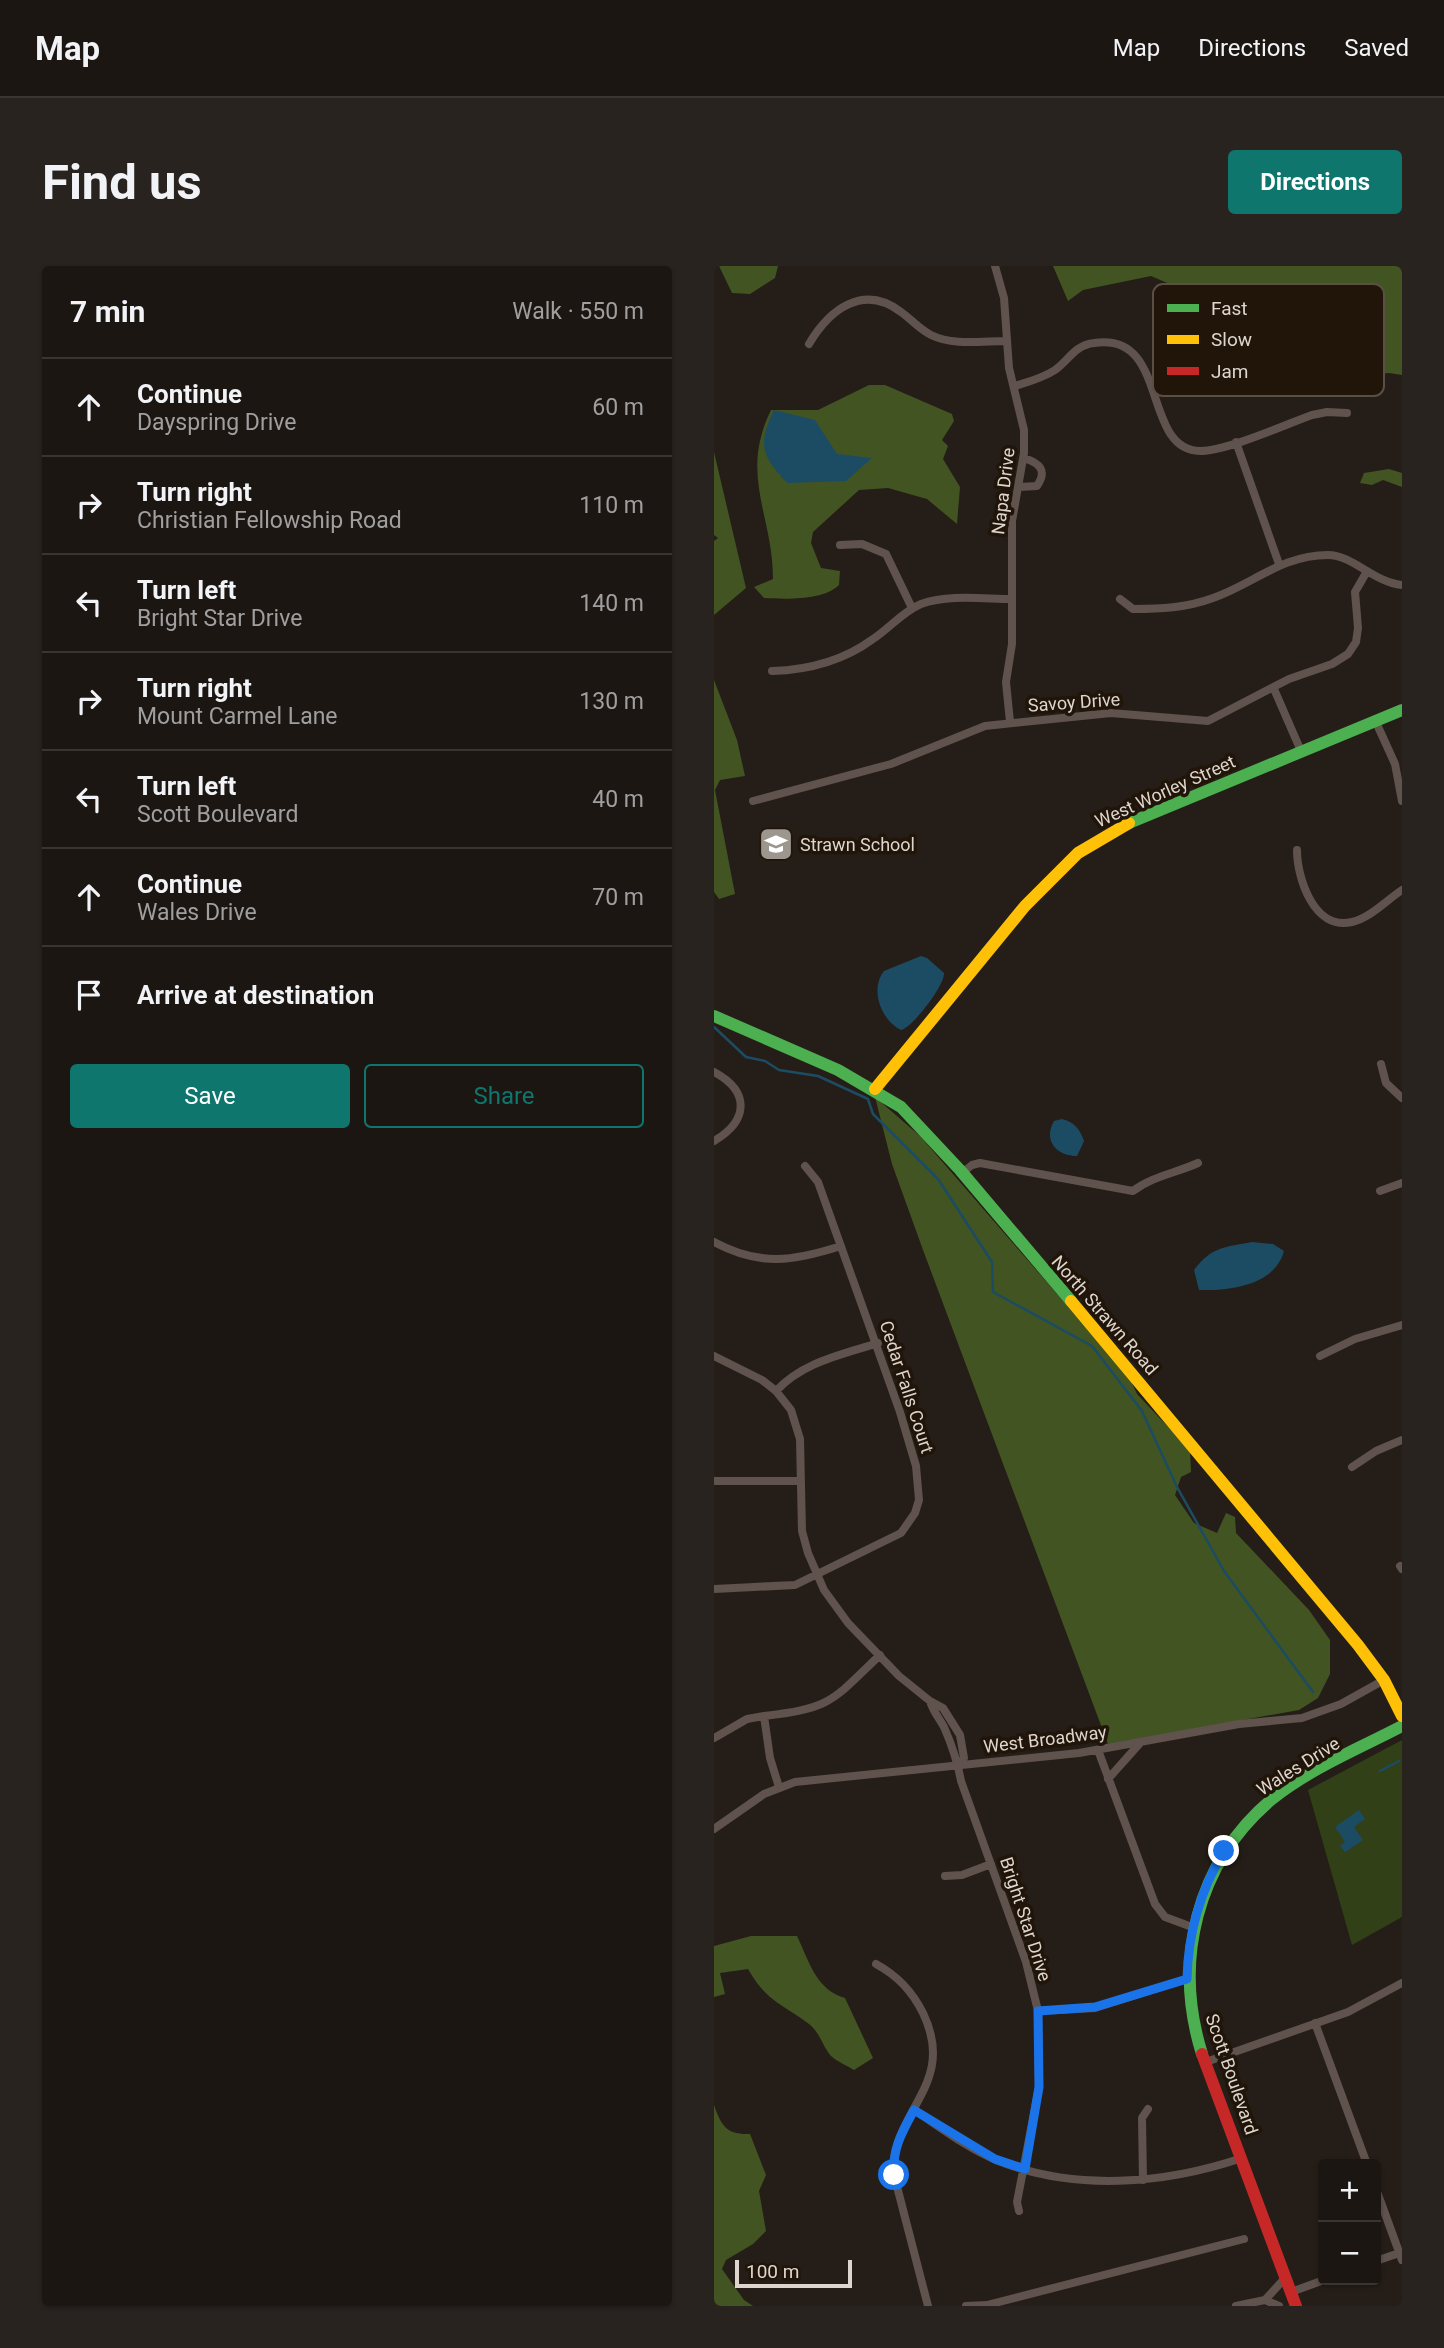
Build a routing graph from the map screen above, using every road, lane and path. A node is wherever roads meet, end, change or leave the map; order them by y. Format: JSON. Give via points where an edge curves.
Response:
{"nodes":[{"id":1,"x":995,"y":266,"type":"edge"},
{"id":2,"x":1006,"y":341,"type":"junction"},
{"id":3,"x":809,"y":344,"type":"dead end"},
{"id":4,"x":1015,"y":386,"type":"junction"},
{"id":5,"x":1153,"y":392,"type":"edge"},
{"id":6,"x":1155,"y":396,"type":"edge"},
{"id":7,"x":1347,"y":412,"type":"dead end"},
{"id":8,"x":1236,"y":442,"type":"junction"},
{"id":9,"x":1024,"y":458,"type":"junction"},
{"id":10,"x":1019,"y":486,"type":"junction"},
{"id":11,"x":840,"y":545,"type":"dead end"},
{"id":12,"x":1279,"y":564,"type":"junction"},
{"id":13,"x":1366,"y":573,"type":"junction"},
{"id":14,"x":1402,"y":585,"type":"edge"},
{"id":15,"x":1012,"y":599,"type":"junction"},
{"id":16,"x":1120,"y":599,"type":"dead end"},
{"id":17,"x":912,"y":608,"type":"junction"},
{"id":18,"x":772,"y":671,"type":"dead end"},
{"id":19,"x":1274,"y":688,"type":"junction"},
{"id":20,"x":1402,"y":710,"type":"edge"},
{"id":21,"x":1376,"y":720,"type":"junction"},
{"id":22,"x":1010,"y":722,"type":"junction"},
{"id":23,"x":1301,"y":751,"type":"junction"},
{"id":24,"x":752,"y":801,"type":"dead end"},
{"id":25,"x":1402,"y":801,"type":"edge"},
{"id":26,"x":1297,"y":850,"type":"dead end"},
{"id":27,"x":1402,"y":890,"type":"edge"},
{"id":28,"x":714,"y":1016,"type":"edge"},
{"id":29,"x":1381,"y":1064,"type":"dead end"},
{"id":30,"x":714,"y":1072,"type":"edge"},
{"id":31,"x":875,"y":1089,"type":"junction"},
{"id":32,"x":1402,"y":1098,"type":"edge"},
{"id":33,"x":714,"y":1141,"type":"edge"},
{"id":34,"x":1198,"y":1163,"type":"dead end"},
{"id":35,"x":804,"y":1166,"type":"dead end"},
{"id":36,"x":962,"y":1172,"type":"junction"},
{"id":37,"x":1402,"y":1183,"type":"edge"},
{"id":38,"x":1380,"y":1191,"type":"dead end"},
{"id":39,"x":714,"y":1242,"type":"edge"},
{"id":40,"x":841,"y":1245,"type":"junction"},
{"id":41,"x":1402,"y":1325,"type":"edge"},
{"id":42,"x":877,"y":1343,"type":"junction"},
{"id":43,"x":714,"y":1356,"type":"edge"},
{"id":44,"x":1320,"y":1356,"type":"dead end"},
{"id":45,"x":776,"y":1391,"type":"junction"},
{"id":46,"x":1402,"y":1440,"type":"edge"},
{"id":47,"x":1352,"y":1467,"type":"dead end"},
{"id":48,"x":714,"y":1481,"type":"edge"},
{"id":49,"x":800,"y":1481,"type":"junction"},
{"id":50,"x":817,"y":1575,"type":"junction"},
{"id":51,"x":714,"y":1589,"type":"edge"},
{"id":52,"x":880,"y":1656,"type":"junction"},
{"id":53,"x":1384,"y":1680,"type":"junction"},
{"id":54,"x":764,"y":1716,"type":"junction"},
{"id":55,"x":1402,"y":1716,"type":"edge"},
{"id":56,"x":1402,"y":1726,"type":"edge"},
{"id":57,"x":714,"y":1738,"type":"edge"},
{"id":58,"x":1141,"y":1742,"type":"junction"},
{"id":59,"x":1098,"y":1750,"type":"junction"},
{"id":60,"x":958,"y":1765,"type":"junction"},
{"id":61,"x":1108,"y":1779,"type":"junction"},
{"id":62,"x":779,"y":1787,"type":"junction"},
{"id":63,"x":714,"y":1829,"type":"edge"},
{"id":64,"x":991,"y":1864,"type":"junction"},
{"id":65,"x":945,"y":1876,"type":"dead end"},
{"id":66,"x":1192,"y":1927,"type":"junction"},
{"id":67,"x":876,"y":1964,"type":"dead end"},
{"id":68,"x":1187,"y":1979,"type":"junction"},
{"id":69,"x":1402,"y":1983,"type":"edge"},
{"id":70,"x":1038,"y":2011,"type":"junction"},
{"id":71,"x":1315,"y":2023,"type":"junction"},
{"id":72,"x":1206,"y":2062,"type":"junction"},
{"id":73,"x":1148,"y":2109,"type":"dead end"},
{"id":74,"x":914,"y":2110,"type":"junction"},
{"id":75,"x":1242,"y":2158,"type":"junction"},
{"id":76,"x":1365,"y":2159,"type":"edge"},
{"id":77,"x":1025,"y":2169,"type":"junction"},
{"id":78,"x":1143,"y":2180,"type":"junction"},
{"id":79,"x":1381,"y":2202,"type":"edge"},
{"id":80,"x":1019,"y":2211,"type":"dead end"},
{"id":81,"x":1244,"y":2239,"type":"dead end"},
{"id":82,"x":1401,"y":2255,"type":"edge"},
{"id":83,"x":1381,"y":2260,"type":"edge"},
{"id":84,"x":1286,"y":2277,"type":"junction"},
{"id":85,"x":1318,"y":2282,"type":"edge"},
{"id":86,"x":1291,"y":2292,"type":"junction"},
{"id":87,"x":1265,"y":2301,"type":"junction"},
{"id":88,"x":928,"y":2306,"type":"edge"},
{"id":89,"x":966,"y":2306,"type":"edge"},
{"id":90,"x":1236,"y":2306,"type":"edge"},
{"id":91,"x":1279,"y":2306,"type":"edge"},
{"id":92,"x":1296,"y":2306,"type":"edge"}],
"edges":[{"from":1,"to":2,"type":"street","name":"Napa Drive","via":[[1004,298]]},
{"from":2,"to":3,"type":"street","via":[[949,341],[931,335],[887,303],[869,299],[834,310]]},
{"from":2,"to":4,"type":"street","name":"Napa Drive"},
{"from":4,"to":5,"type":"street","via":[[1055,369],[1081,346],[1107,343],[1142,363]]},
{"from":4,"to":9,"type":"street","name":"Napa Drive"},
{"from":6,"to":8,"type":"street","via":[[1177,443],[1199,451]]},
{"from":7,"to":8,"type":"street","via":[[1312,415]]},
{"from":8,"to":12,"type":"street"},
{"from":9,"to":10,"type":"street","name":"Napa Drive"},
{"from":9,"to":10,"type":"street","via":[[1035,462],[1043,477],[1037,486]]},
{"from":10,"to":15,"type":"street","name":"Napa Drive","via":[[1013,521]]},
{"from":11,"to":17,"type":"street","via":[[862,544],[886,554]]},
{"from":12,"to":13,"type":"street","via":[[1338,556]]},
{"from":12,"to":16,"type":"street","via":[[1195,604],[1133,609]]},
{"from":13,"to":14,"type":"street"},
{"from":13,"to":19,"type":"street","name":"Savoy Drive","via":[[1355,592],[1358,628],[1348,654]]},
{"from":15,"to":17,"type":"street","via":[[943,599]]},
{"from":15,"to":22,"type":"street","name":"Napa Drive","via":[[1006,682]]},
{"from":17,"to":18,"type":"street","via":[[844,656],[804,668]]},
{"from":19,"to":22,"type":"street","name":"Savoy Drive","via":[[1208,721],[1111,713]]},
{"from":19,"to":23,"type":"street"},
{"from":20,"to":21,"type":"street","name":"West Worley Street"},
{"from":21,"to":23,"type":"street","name":"West Worley Street"},
{"from":21,"to":25,"type":"street","via":[[1395,764]]},
{"from":22,"to":24,"type":"street","name":"Savoy Drive","via":[[966,732],[860,773]]},
{"from":23,"to":31,"type":"street","name":"West Worley Street","via":[[1113,830],[1078,853],[1025,906]]},
{"from":26,"to":27,"type":"street","via":[[1297,864],[1313,904],[1331,921],[1354,922]]},
{"from":28,"to":31,"type":"street","name":"North Strawn Road"},
{"from":29,"to":32,"type":"street","via":[[1386,1083]]},
{"from":30,"to":33,"type":"street","via":[[726,1079],[741,1105],[731,1131]]},
{"from":31,"to":36,"type":"street","name":"North Strawn Road","via":[[901,1107]]},
{"from":34,"to":36,"type":"street","via":[[1158,1176],[1133,1191],[980,1163]]},
{"from":35,"to":40,"type":"street","name":"Cedar Falls Court","via":[[818,1182]]},
{"from":36,"to":53,"type":"street","name":"North Strawn Road"},
{"from":37,"to":38,"type":"street"},
{"from":39,"to":40,"type":"street","via":[[754,1258],[773,1260],[803,1258]]},
{"from":40,"to":42,"type":"street","name":"Cedar Falls Court"},
{"from":41,"to":44,"type":"street","via":[[1355,1339]]},
{"from":42,"to":45,"type":"street","via":[[808,1366]]},
{"from":42,"to":50,"type":"street","name":"Cedar Falls Court","via":[[916,1466],[919,1500],[901,1533]]},
{"from":43,"to":45,"type":"street"},
{"from":45,"to":49,"type":"street","via":[[797,1424]]},
{"from":46,"to":47,"type":"street"},
{"from":48,"to":49,"type":"street"},
{"from":49,"to":50,"type":"street","via":[[802,1531]]},
{"from":50,"to":51,"type":"street","name":"Cedar Falls Court","via":[[778,1588]]},
{"from":50,"to":52,"type":"street","via":[[836,1609]]},
{"from":52,"to":54,"type":"street","via":[[829,1703]]},
{"from":52,"to":60,"type":"street","name":"Bright Star Drive","via":[[930,1701]]},
{"from":53,"to":55,"type":"street","name":"North Strawn Road"},
{"from":53,"to":58,"type":"street","name":"West Broadway","via":[[1341,1704],[1302,1718]]},
{"from":54,"to":57,"type":"street","via":[[747,1719]]},
{"from":54,"to":62,"type":"street"},
{"from":56,"to":66,"type":"street","name":"Wales Drive","via":[[1313,1773],[1253,1817],[1210,1874]]},
{"from":58,"to":59,"type":"street","name":"West Broadway"},
{"from":58,"to":61,"type":"street"},
{"from":59,"to":60,"type":"street","name":"West Broadway"},
{"from":59,"to":61,"type":"street"},
{"from":60,"to":62,"type":"street","name":"West Broadway","via":[[806,1780]]},
{"from":60,"to":64,"type":"street","name":"Bright Star Drive"},
{"from":61,"to":66,"type":"street","via":[[1155,1904],[1165,1917]]},
{"from":62,"to":63,"type":"street","name":"West Broadway"},
{"from":64,"to":65,"type":"street"},
{"from":64,"to":70,"type":"street","name":"Bright Star Drive"},
{"from":66,"to":68,"type":"street","name":"Scott Boulevard"},
{"from":67,"to":74,"type":"street","via":[[914,1994],[929,2026],[935,2050],[932,2073]]},
{"from":68,"to":70,"type":"street","via":[[1095,2007]]},
{"from":68,"to":72,"type":"street","name":"Scott Boulevard"},
{"from":69,"to":71,"type":"street","via":[[1348,2012]]},
{"from":70,"to":77,"type":"street","name":"Bright Star Drive","via":[[1039,2087]]},
{"from":71,"to":72,"type":"street"},
{"from":71,"to":76,"type":"street"},
{"from":72,"to":75,"type":"street","name":"Scott Boulevard"},
{"from":73,"to":78,"type":"street","via":[[1142,2118]]},
{"from":74,"to":77,"type":"street","via":[[995,2159]]},
{"from":74,"to":88,"type":"street","via":[[898,2140],[893,2166]]},
{"from":75,"to":78,"type":"street","via":[[1176,2177]]},
{"from":75,"to":84,"type":"street","name":"Scott Boulevard"},
{"from":77,"to":78,"type":"street","via":[[1089,2179]]},
{"from":77,"to":80,"type":"street","name":"Bright Star Drive"},
{"from":79,"to":82,"type":"street"},
{"from":81,"to":89,"type":"street","via":[[1001,2302]]},
{"from":82,"to":83,"type":"street"},
{"from":84,"to":86,"type":"street","name":"Scott Boulevard"},
{"from":84,"to":87,"type":"street"},
{"from":85,"to":86,"type":"street"},
{"from":86,"to":92,"type":"street","name":"Scott Boulevard"},
{"from":87,"to":90,"type":"street"},
{"from":87,"to":91,"type":"street"}]}
